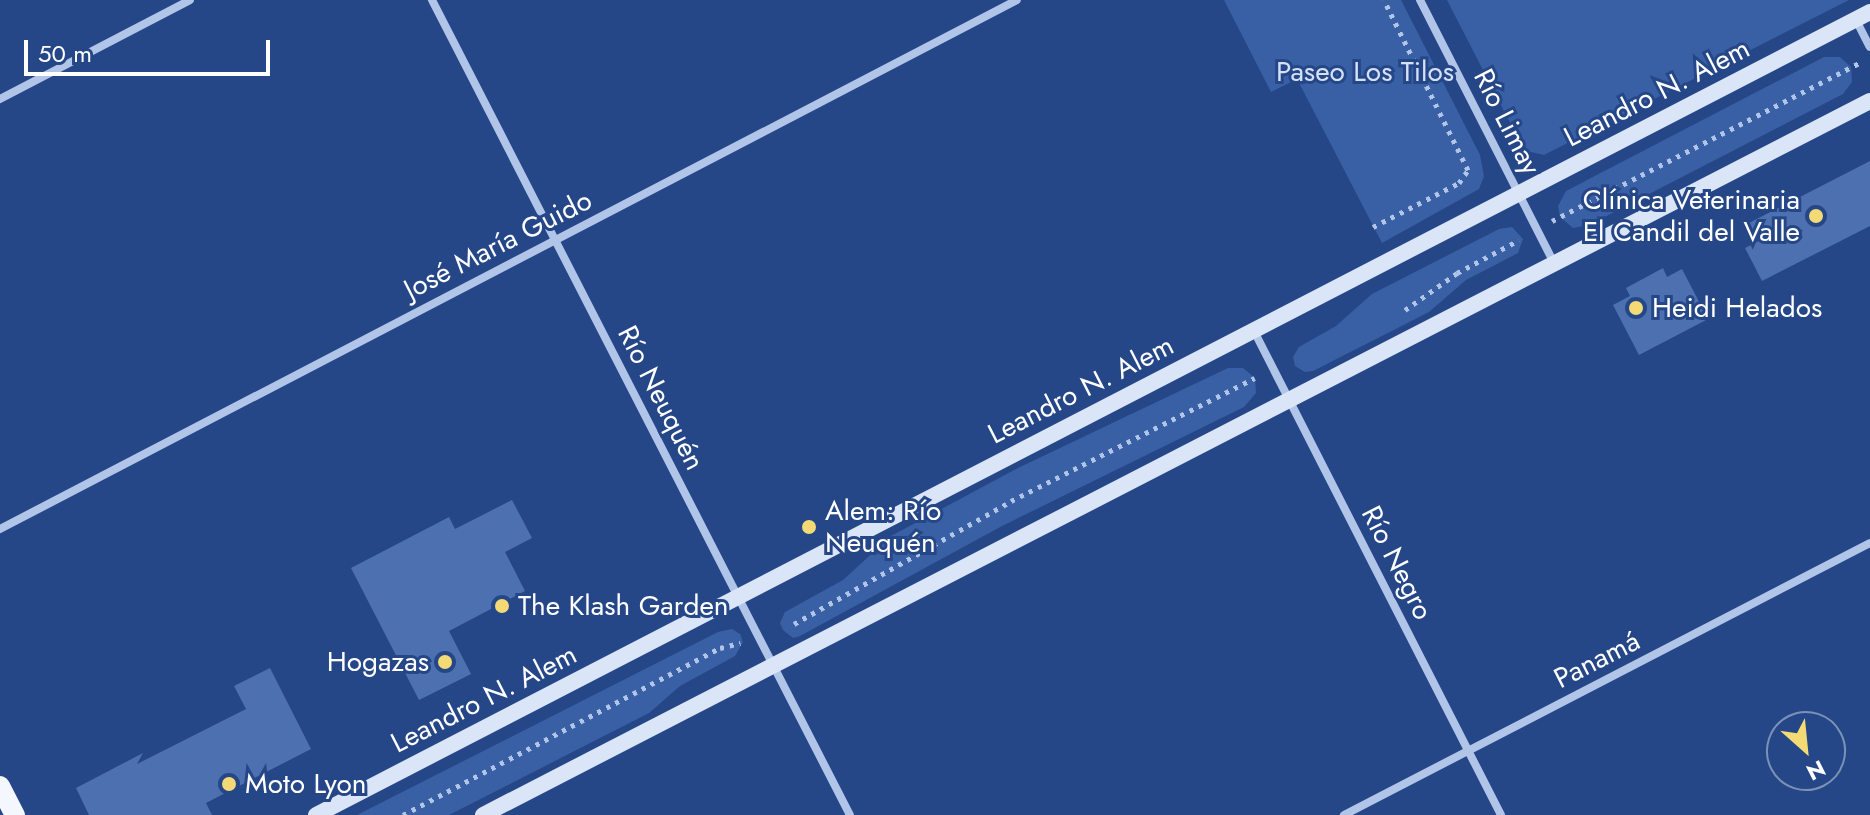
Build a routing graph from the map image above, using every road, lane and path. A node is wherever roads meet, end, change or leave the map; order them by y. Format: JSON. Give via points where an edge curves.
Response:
{"nodes":[{"id":1,"x":190,"y":0,"type":"edge"},
{"id":2,"x":432,"y":0,"type":"edge"},
{"id":3,"x":1017,"y":0,"type":"edge"},
{"id":4,"x":1384,"y":0,"type":"edge"},
{"id":5,"x":1420,"y":0,"type":"edge"},
{"id":6,"x":1863,"y":16,"type":"edge"},
{"id":7,"x":1870,"y":47,"type":"edge"},
{"id":8,"x":1851,"y":67,"type":"dead end"},
{"id":9,"x":0,"y":99,"type":"edge"},
{"id":10,"x":1870,"y":101,"type":"edge"},
{"id":11,"x":1519,"y":193,"type":"junction"},
{"id":12,"x":1560,"y":217,"type":"dead end"},
{"id":13,"x":1373,"y":227,"type":"dead end"},
{"id":14,"x":1523,"y":239,"type":"dead end"},
{"id":15,"x":555,"y":240,"type":"junction"},
{"id":16,"x":1554,"y":264,"type":"junction"},
{"id":17,"x":1399,"y":315,"type":"dead end"},
{"id":18,"x":1254,"y":330,"type":"junction"},
{"id":19,"x":1255,"y":378,"type":"dead end"},
{"id":20,"x":1289,"y":399,"type":"junction"},
{"id":21,"x":0,"y":529,"type":"edge"},
{"id":22,"x":1870,"y":543,"type":"edge"},
{"id":23,"x":738,"y":597,"type":"junction"},
{"id":24,"x":783,"y":630,"type":"dead end"},
{"id":25,"x":743,"y":642,"type":"dead end"},
{"id":26,"x":773,"y":664,"type":"junction"},
{"id":27,"x":1468,"y":751,"type":"junction"},
{"id":28,"x":0,"y":786,"type":"edge"},
{"id":29,"x":15,"y":815,"type":"edge"},
{"id":30,"x":316,"y":815,"type":"edge"},
{"id":31,"x":403,"y":815,"type":"edge"},
{"id":32,"x":483,"y":815,"type":"edge"},
{"id":33,"x":850,"y":815,"type":"edge"},
{"id":34,"x":1344,"y":815,"type":"edge"},
{"id":35,"x":1501,"y":815,"type":"edge"}],
"edges":[{"from":1,"to":9,"type":"street"},
{"from":2,"to":15,"type":"street","name":"Río Neuquén"},
{"from":3,"to":15,"type":"street","name":"José María Guido"},
{"from":4,"to":13,"type":"path","via":[[1468,170],[1459,183]]},
{"from":5,"to":11,"type":"street","name":"Río Limay"},
{"from":6,"to":7,"type":"street"},
{"from":6,"to":11,"type":"main road","name":"Leandro N. Alem"},
{"from":8,"to":12,"type":"path"},
{"from":10,"to":16,"type":"main road"},
{"from":11,"to":16,"type":"street","name":"Río Limay"},
{"from":11,"to":18,"type":"main road","name":"Leandro N. Alem"},
{"from":14,"to":17,"type":"path","via":[[1457,273]]},
{"from":15,"to":21,"type":"street","name":"José María Guido"},
{"from":15,"to":23,"type":"street","name":"Río Neuquén"},
{"from":16,"to":20,"type":"main road"},
{"from":18,"to":20,"type":"street","name":"Río Negro"},
{"from":18,"to":23,"type":"main road","name":"Leandro N. Alem"},
{"from":19,"to":24,"type":"path","via":[[1011,501]]},
{"from":20,"to":26,"type":"main road"},
{"from":20,"to":27,"type":"street","name":"Río Negro"},
{"from":22,"to":27,"type":"street","name":"Panamá"},
{"from":23,"to":26,"type":"street","name":"Río Neuquén"},
{"from":23,"to":30,"type":"main road","name":"Leandro N. Alem"},
{"from":25,"to":31,"type":"path","via":[[720,648]]},
{"from":26,"to":32,"type":"main road"},
{"from":26,"to":33,"type":"street","name":"Río Neuquén"},
{"from":27,"to":34,"type":"street","name":"Panamá"},
{"from":27,"to":35,"type":"street","name":"Río Negro"},
{"from":28,"to":29,"type":"main road"}]}
